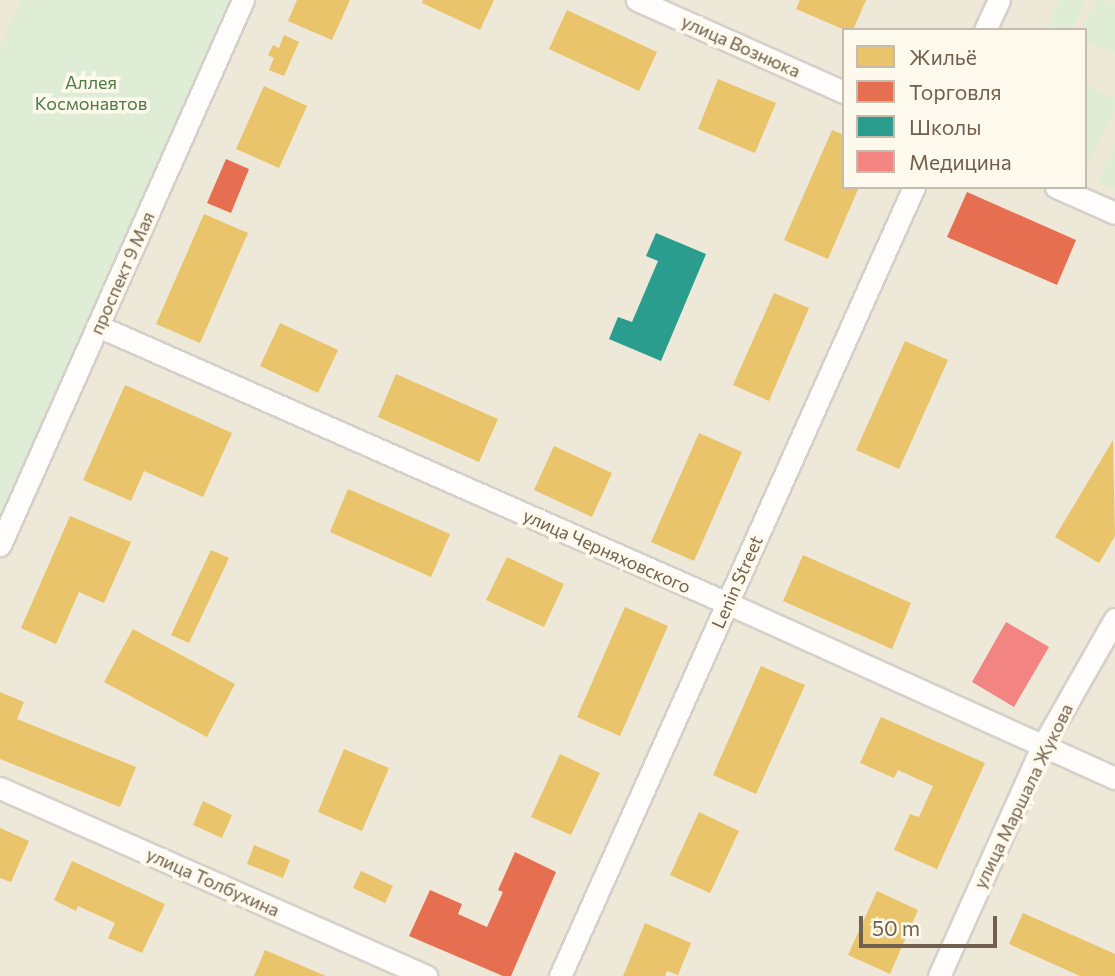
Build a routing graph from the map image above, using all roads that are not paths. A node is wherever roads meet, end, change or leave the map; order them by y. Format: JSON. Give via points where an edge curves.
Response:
{"nodes":[{"id":1,"x":243,"y":0,"type":"edge"},
{"id":2,"x":638,"y":0,"type":"edge"},
{"id":3,"x":999,"y":0,"type":"edge"},
{"id":4,"x":986,"y":28,"type":"edge"},
{"id":5,"x":842,"y":91,"type":"edge"},
{"id":6,"x":913,"y":189,"type":"edge"},
{"id":7,"x":1060,"y":189,"type":"edge"},
{"id":8,"x":1115,"y":214,"type":"edge"},
{"id":9,"x":98,"y":326,"type":"junction"},
{"id":10,"x":0,"y":545,"type":"edge"},
{"id":11,"x":727,"y":603,"type":"junction"},
{"id":12,"x":1115,"y":619,"type":"edge"},
{"id":13,"x":1043,"y":745,"type":"junction"},
{"id":14,"x":1115,"y":778,"type":"edge"},
{"id":15,"x":0,"y":788,"type":"edge"},
{"id":16,"x":426,"y":976,"type":"edge"},
{"id":17,"x":560,"y":976,"type":"edge"},
{"id":18,"x":939,"y":976,"type":"edge"}],
"edges":[{"from":1,"to":9,"type":"street","name":"проспект 9 Мая"},
{"from":2,"to":5,"type":"street","name":"улица Вознюка"},
{"from":3,"to":4,"type":"street"},
{"from":6,"to":11,"type":"street","name":"Lenin Street"},
{"from":7,"to":8,"type":"street"},
{"from":9,"to":10,"type":"street","name":"проспект 9 Мая"},
{"from":9,"to":11,"type":"street","name":"улица Черняховского"},
{"from":11,"to":13,"type":"street","name":"улица Черняховского"},
{"from":11,"to":17,"type":"street","name":"Lenin Street"},
{"from":12,"to":13,"type":"street","name":"улица Маршала Жукова"},
{"from":13,"to":14,"type":"street","name":"улица Черняховского"},
{"from":13,"to":18,"type":"street","name":"улица Маршала Жукова"},
{"from":15,"to":16,"type":"street","name":"улица Толбухина"}]}
